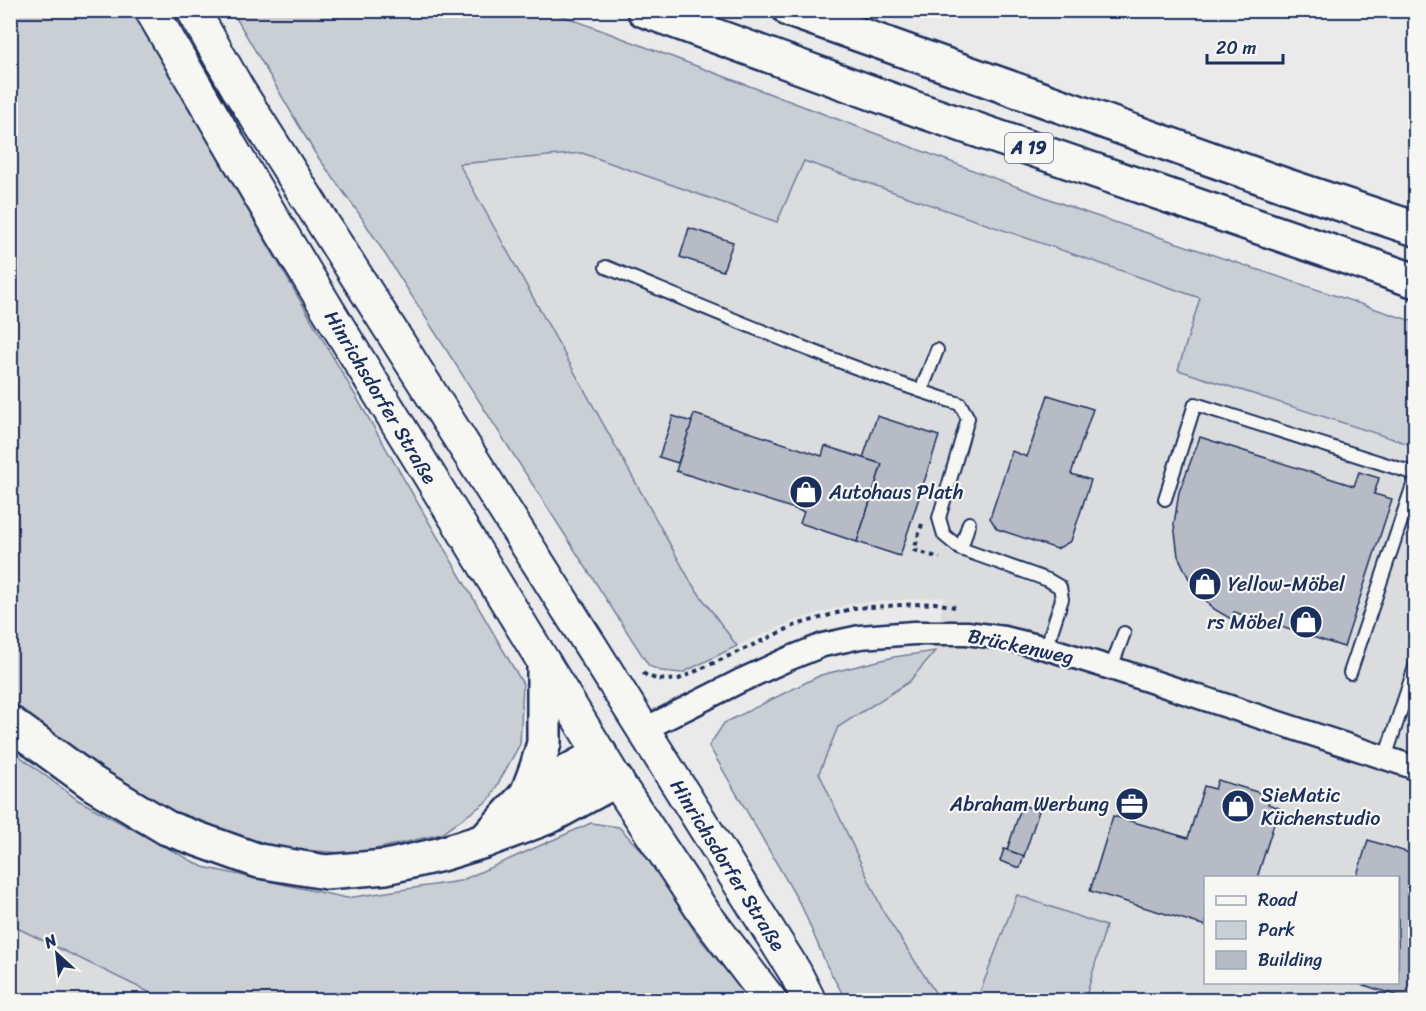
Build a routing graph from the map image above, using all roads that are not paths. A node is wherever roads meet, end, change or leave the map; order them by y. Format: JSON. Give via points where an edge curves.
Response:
{"nodes":[{"id":1,"x":152,"y":10,"type":"edge"},
{"id":2,"x":193,"y":10,"type":"edge"},
{"id":3,"x":644,"y":10,"type":"edge"},
{"id":4,"x":790,"y":10,"type":"edge"},
{"id":5,"x":1416,"y":229,"type":"edge"},
{"id":6,"x":606,"y":267,"type":"dead end"},
{"id":7,"x":1416,"y":281,"type":"edge"},
{"id":8,"x":937,"y":350,"type":"dead end"},
{"id":9,"x":921,"y":392,"type":"junction"},
{"id":10,"x":1416,"y":475,"type":"edge"},
{"id":11,"x":1165,"y":498,"type":"dead end"},
{"id":12,"x":969,"y":523,"type":"dead end"},
{"id":13,"x":961,"y":549,"type":"junction"},
{"id":14,"x":1124,"y":633,"type":"dead end"},
{"id":15,"x":1046,"y":648,"type":"junction"},
{"id":16,"x":544,"y":664,"type":"junction"},
{"id":17,"x":1416,"y":664,"type":"edge"},
{"id":18,"x":1111,"y":668,"type":"junction"},
{"id":19,"x":1350,"y":673,"type":"dead end"},
{"id":20,"x":1410,"y":702,"type":"edge"},
{"id":21,"x":10,"y":723,"type":"edge"},
{"id":22,"x":643,"y":730,"type":"junction"},
{"id":23,"x":1385,"y":758,"type":"junction"},
{"id":24,"x":608,"y":767,"type":"junction"},
{"id":25,"x":1416,"y":768,"type":"edge"},
{"id":26,"x":527,"y":794,"type":"junction"},
{"id":27,"x":484,"y":842,"type":"junction"},
{"id":28,"x":770,"y":1000,"type":"edge"},
{"id":29,"x":809,"y":1000,"type":"edge"}],
"edges":[{"from":1,"to":16,"type":"main road","name":"Hinrichsdorfer Straße","via":[[296,257]]},
{"from":2,"to":22,"type":"main road","name":"Hinrichsdorfer Straße","via":[[243,98]]},
{"from":3,"to":7,"type":"highway","number":"A 19","via":[[919,110]]},
{"from":4,"to":5,"type":"highway","number":"A 19"},
{"from":6,"to":9,"type":"lane"},
{"from":8,"to":9,"type":"lane"},
{"from":9,"to":13,"type":"lane","via":[[960,404],[968,418],[939,518],[944,535]]},
{"from":10,"to":11,"type":"lane","via":[[1195,404]]},
{"from":10,"to":19,"type":"lane"},
{"from":12,"to":13,"type":"lane"},
{"from":13,"to":15,"type":"lane","via":[[1060,587],[1062,599]]},
{"from":14,"to":18,"type":"lane"},
{"from":15,"to":18,"type":"street","name":"Brückenweg"},
{"from":15,"to":22,"type":"street","name":"Brückenweg","via":[[968,633],[860,637],[823,645],[788,659]]},
{"from":16,"to":24,"type":"main road","name":"Hinrichsdorfer Straße"},
{"from":16,"to":26,"type":"highway","via":[[543,743]]},
{"from":17,"to":20,"type":"lane"},
{"from":18,"to":23,"type":"street","name":"Brückenweg"},
{"from":20,"to":23,"type":"lane"},
{"from":21,"to":27,"type":"highway","via":[[92,783],[166,828],[259,861],[326,872],[386,867]]},
{"from":22,"to":24,"type":"main road","name":"Brückenweg"},
{"from":22,"to":29,"type":"main road","name":"Hinrichsdorfer Straße"},
{"from":23,"to":25,"type":"street","name":"Brückenweg"},
{"from":24,"to":26,"type":"highway"},
{"from":24,"to":27,"type":"highway","via":[[550,816]]},
{"from":24,"to":28,"type":"main road","name":"Hinrichsdorfer Straße","via":[[704,913]]},
{"from":26,"to":27,"type":"highway"}]}
